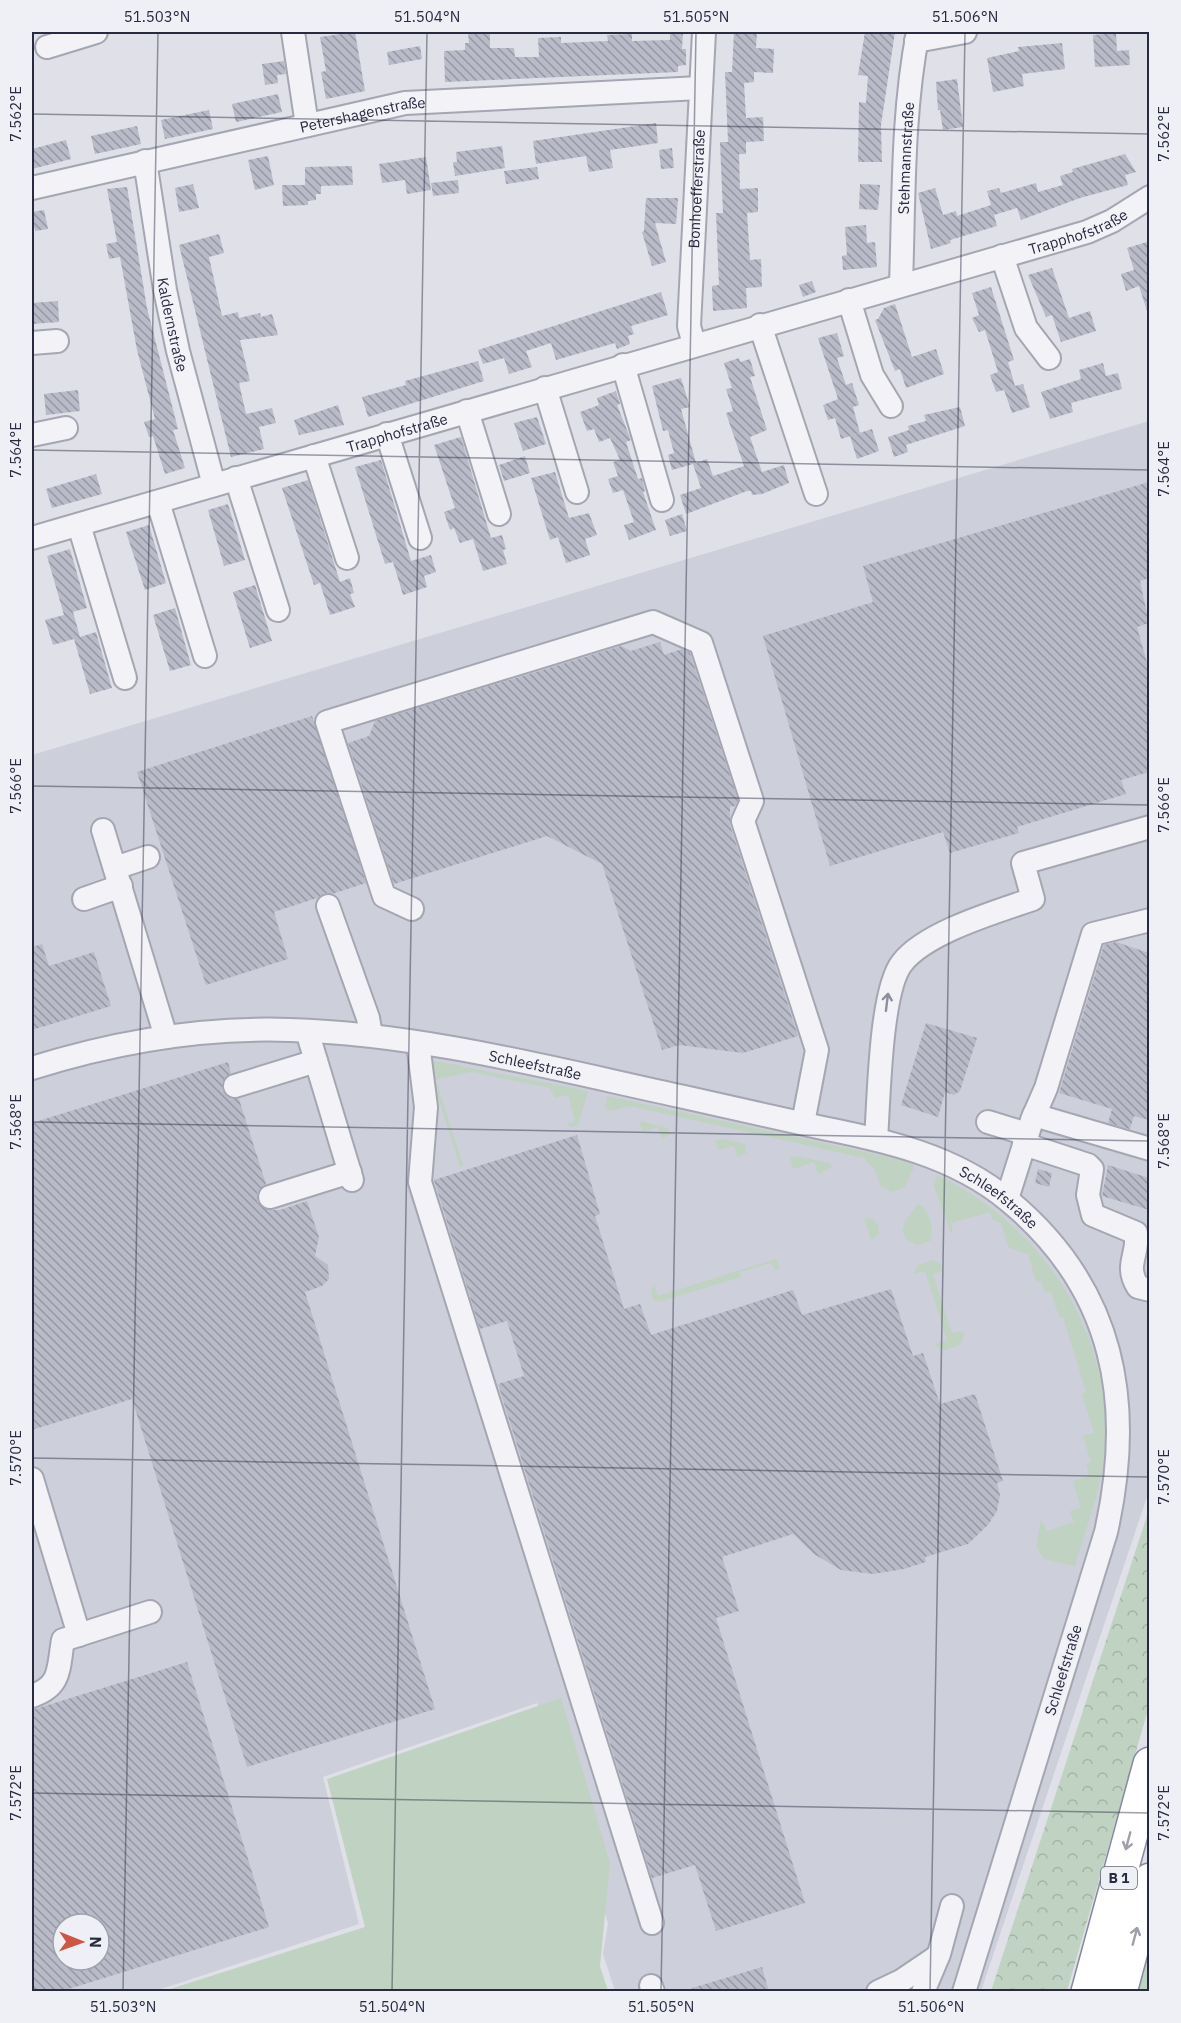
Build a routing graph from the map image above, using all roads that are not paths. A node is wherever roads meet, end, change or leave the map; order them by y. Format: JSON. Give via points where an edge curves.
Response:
{"nodes":[{"id":1,"x":292,"y":32,"type":"edge"},
{"id":2,"x":704,"y":32,"type":"edge"},
{"id":3,"x":965,"y":32,"type":"edge"},
{"id":4,"x":85,"y":33,"type":"edge"},
{"id":5,"x":917,"y":36,"type":"edge"},
{"id":6,"x":47,"y":47,"type":"dead end"},
{"id":7,"x":700,"y":88,"type":"junction"},
{"id":8,"x":307,"y":125,"type":"junction"},
{"id":9,"x":145,"y":161,"type":"junction"},
{"id":10,"x":32,"y":188,"type":"edge"},
{"id":11,"x":1149,"y":197,"type":"edge"},
{"id":12,"x":1002,"y":256,"type":"junction"},
{"id":13,"x":901,"y":284,"type":"junction"},
{"id":14,"x":849,"y":300,"type":"junction"},
{"id":15,"x":760,"y":325,"type":"junction"},
{"id":16,"x":57,"y":341,"type":"dead end"},
{"id":17,"x":32,"y":343,"type":"edge"},
{"id":18,"x":694,"y":344,"type":"junction"},
{"id":19,"x":1049,"y":358,"type":"dead end"},
{"id":20,"x":623,"y":365,"type":"junction"},
{"id":21,"x":545,"y":388,"type":"junction"},
{"id":22,"x":891,"y":406,"type":"dead end"},
{"id":23,"x":467,"y":411,"type":"junction"},
{"id":24,"x":66,"y":428,"type":"dead end"},
{"id":25,"x":387,"y":434,"type":"junction"},
{"id":26,"x":32,"y":435,"type":"edge"},
{"id":27,"x":314,"y":456,"type":"junction"},
{"id":28,"x":236,"y":478,"type":"junction"},
{"id":29,"x":214,"y":485,"type":"junction"},
{"id":30,"x":577,"y":492,"type":"dead end"},
{"id":31,"x":816,"y":494,"type":"dead end"},
{"id":32,"x":662,"y":500,"type":"dead end"},
{"id":33,"x":158,"y":502,"type":"junction"},
{"id":34,"x":499,"y":514,"type":"dead end"},
{"id":35,"x":79,"y":525,"type":"junction"},
{"id":36,"x":32,"y":538,"type":"edge"},
{"id":37,"x":420,"y":538,"type":"dead end"},
{"id":38,"x":347,"y":558,"type":"dead end"},
{"id":39,"x":278,"y":610,"type":"dead end"},
{"id":40,"x":205,"y":656,"type":"dead end"},
{"id":41,"x":125,"y":678,"type":"dead end"},
{"id":42,"x":1149,"y":827,"type":"edge"},
{"id":43,"x":103,"y":830,"type":"dead end"},
{"id":44,"x":148,"y":857,"type":"dead end"},
{"id":45,"x":118,"y":877,"type":"junction"},
{"id":46,"x":84,"y":899,"type":"dead end"},
{"id":47,"x":328,"y":906,"type":"dead end"},
{"id":48,"x":412,"y":909,"type":"dead end"},
{"id":49,"x":1149,"y":920,"type":"edge"},
{"id":50,"x":307,"y":1031,"type":"junction"},
{"id":51,"x":370,"y":1035,"type":"junction"},
{"id":52,"x":166,"y":1037,"type":"junction"},
{"id":53,"x":418,"y":1043,"type":"junction"},
{"id":54,"x":316,"y":1061,"type":"junction"},
{"id":55,"x":32,"y":1068,"type":"edge"},
{"id":56,"x":235,"y":1086,"type":"dead end"},
{"id":57,"x":988,"y":1122,"type":"dead end"},
{"id":58,"x":803,"y":1123,"type":"junction"},
{"id":59,"x":1028,"y":1131,"type":"junction"},
{"id":60,"x":876,"y":1139,"type":"junction"},
{"id":61,"x":1149,"y":1149,"type":"edge"},
{"id":62,"x":270,"y":1197,"type":"dead end"},
{"id":63,"x":1007,"y":1199,"type":"junction"},
{"id":64,"x":1149,"y":1290,"type":"edge"},
{"id":65,"x":32,"y":1479,"type":"edge"},
{"id":66,"x":150,"y":1612,"type":"dead end"},
{"id":67,"x":79,"y":1635,"type":"junction"},
{"id":68,"x":32,"y":1696,"type":"edge"},
{"id":69,"x":1149,"y":1764,"type":"edge"},
{"id":70,"x":1149,"y":1880,"type":"edge"},
{"id":71,"x":952,"y":1906,"type":"dead end"},
{"id":72,"x":652,"y":1923,"type":"dead end"},
{"id":73,"x":938,"y":1956,"type":"junction"},
{"id":74,"x":878,"y":1992,"type":"edge"},
{"id":75,"x":923,"y":1992,"type":"edge"},
{"id":76,"x":964,"y":1992,"type":"edge"},
{"id":77,"x":1088,"y":1992,"type":"edge"},
{"id":78,"x":1120,"y":1992,"type":"edge"}],
"edges":[{"from":1,"to":8,"type":"street"},
{"from":2,"to":7,"type":"street","name":"Bonhoefferstraße"},
{"from":3,"to":5,"type":"street"},
{"from":4,"to":6,"type":"street"},
{"from":5,"to":13,"type":"street","name":"Stehmannstraße","via":[[906,131]]},
{"from":7,"to":8,"type":"street","name":"Petershagenstraße","via":[[429,100]]},
{"from":7,"to":18,"type":"street","name":"Bonhoefferstraße","via":[[689,326]]},
{"from":8,"to":9,"type":"street","name":"Petershagenstraße"},
{"from":9,"to":10,"type":"street","name":"Petershagenstraße"},
{"from":9,"to":29,"type":"street","name":"Kaldernstraße","via":[[165,290]]},
{"from":11,"to":12,"type":"street","name":"Trapphofstraße","via":[[1087,232]]},
{"from":12,"to":13,"type":"street","name":"Trapphofstraße"},
{"from":12,"to":19,"type":"street","via":[[1026,328]]},
{"from":13,"to":14,"type":"street","name":"Trapphofstraße"},
{"from":14,"to":15,"type":"street","name":"Trapphofstraße"},
{"from":14,"to":22,"type":"street","via":[[872,375]]},
{"from":15,"to":18,"type":"street","name":"Trapphofstraße"},
{"from":15,"to":31,"type":"street"},
{"from":16,"to":17,"type":"street"},
{"from":18,"to":20,"type":"street","name":"Trapphofstraße"},
{"from":20,"to":21,"type":"street","name":"Trapphofstraße"},
{"from":20,"to":32,"type":"street"},
{"from":21,"to":23,"type":"street","name":"Trapphofstraße"},
{"from":21,"to":30,"type":"street"},
{"from":23,"to":25,"type":"street","name":"Trapphofstraße"},
{"from":23,"to":34,"type":"street"},
{"from":24,"to":26,"type":"street"},
{"from":25,"to":27,"type":"street","name":"Trapphofstraße"},
{"from":25,"to":37,"type":"street"},
{"from":27,"to":28,"type":"street","name":"Trapphofstraße"},
{"from":27,"to":38,"type":"street"},
{"from":28,"to":29,"type":"street","name":"Trapphofstraße"},
{"from":28,"to":39,"type":"street"},
{"from":29,"to":33,"type":"street","name":"Trapphofstraße"},
{"from":33,"to":35,"type":"street","name":"Trapphofstraße"},
{"from":33,"to":40,"type":"street"},
{"from":35,"to":36,"type":"street","name":"Trapphofstraße"},
{"from":35,"to":41,"type":"street"},
{"from":60,"to":42,"type":"street","one_way":true,"via":[[888,994],[901,964],[913,951],[971,920],[1033,899],[1023,863]]},
{"from":43,"to":45,"type":"street"},
{"from":44,"to":45,"type":"street"},
{"from":45,"to":46,"type":"street"},
{"from":45,"to":52,"type":"street"},
{"from":47,"to":51,"type":"street","via":[[368,1018]]},
{"from":48,"to":58,"type":"street","via":[[384,896],[327,722],[652,622],[700,643],[752,801],[743,821],[817,1050]]},
{"from":49,"to":59,"type":"street","via":[[1093,934],[1046,1088]]},
{"from":50,"to":51,"type":"street","name":"Schleefstraße"},
{"from":50,"to":52,"type":"street","name":"Schleefstraße","via":[[240,1030]]},
{"from":50,"to":54,"type":"street"},
{"from":51,"to":53,"type":"street","name":"Schleefstraße"},
{"from":52,"to":55,"type":"street","name":"Schleefstraße","via":[[114,1045]]},
{"from":53,"to":58,"type":"street","name":"Schleefstraße"},
{"from":53,"to":72,"type":"street","via":[[426,1107],[420,1182]]},
{"from":54,"to":56,"type":"street"},
{"from":54,"to":62,"type":"street","via":[[351,1176]]},
{"from":57,"to":59,"type":"street"},
{"from":58,"to":60,"type":"street","name":"Schleefstraße"},
{"from":59,"to":61,"type":"street"},
{"from":59,"to":63,"type":"street"},
{"from":59,"to":64,"type":"street","via":[[1092,1169],[1088,1195],[1093,1215],[1136,1233],[1132,1276],[1138,1287]]},
{"from":60,"to":63,"type":"street","name":"Schleefstraße","via":[[934,1157]]},
{"from":63,"to":76,"type":"street","name":"Schleefstraße","via":[[1062,1256],[1103,1331],[1115,1378],[1120,1430],[1106,1532]]},
{"from":65,"to":67,"type":"street"},
{"from":66,"to":67,"type":"street"},
{"from":67,"to":68,"type":"street","via":[[63,1640],[57,1679],[46,1691]]},
{"from":69,"to":77,"type":"highway","number":"B 1","one_way":true},
{"from":78,"to":70,"type":"highway","number":"B 1","one_way":true},
{"from":71,"to":73,"type":"street"},
{"from":73,"to":74,"type":"street","via":[[901,1982]]},
{"from":73,"to":75,"type":"street"}]}
